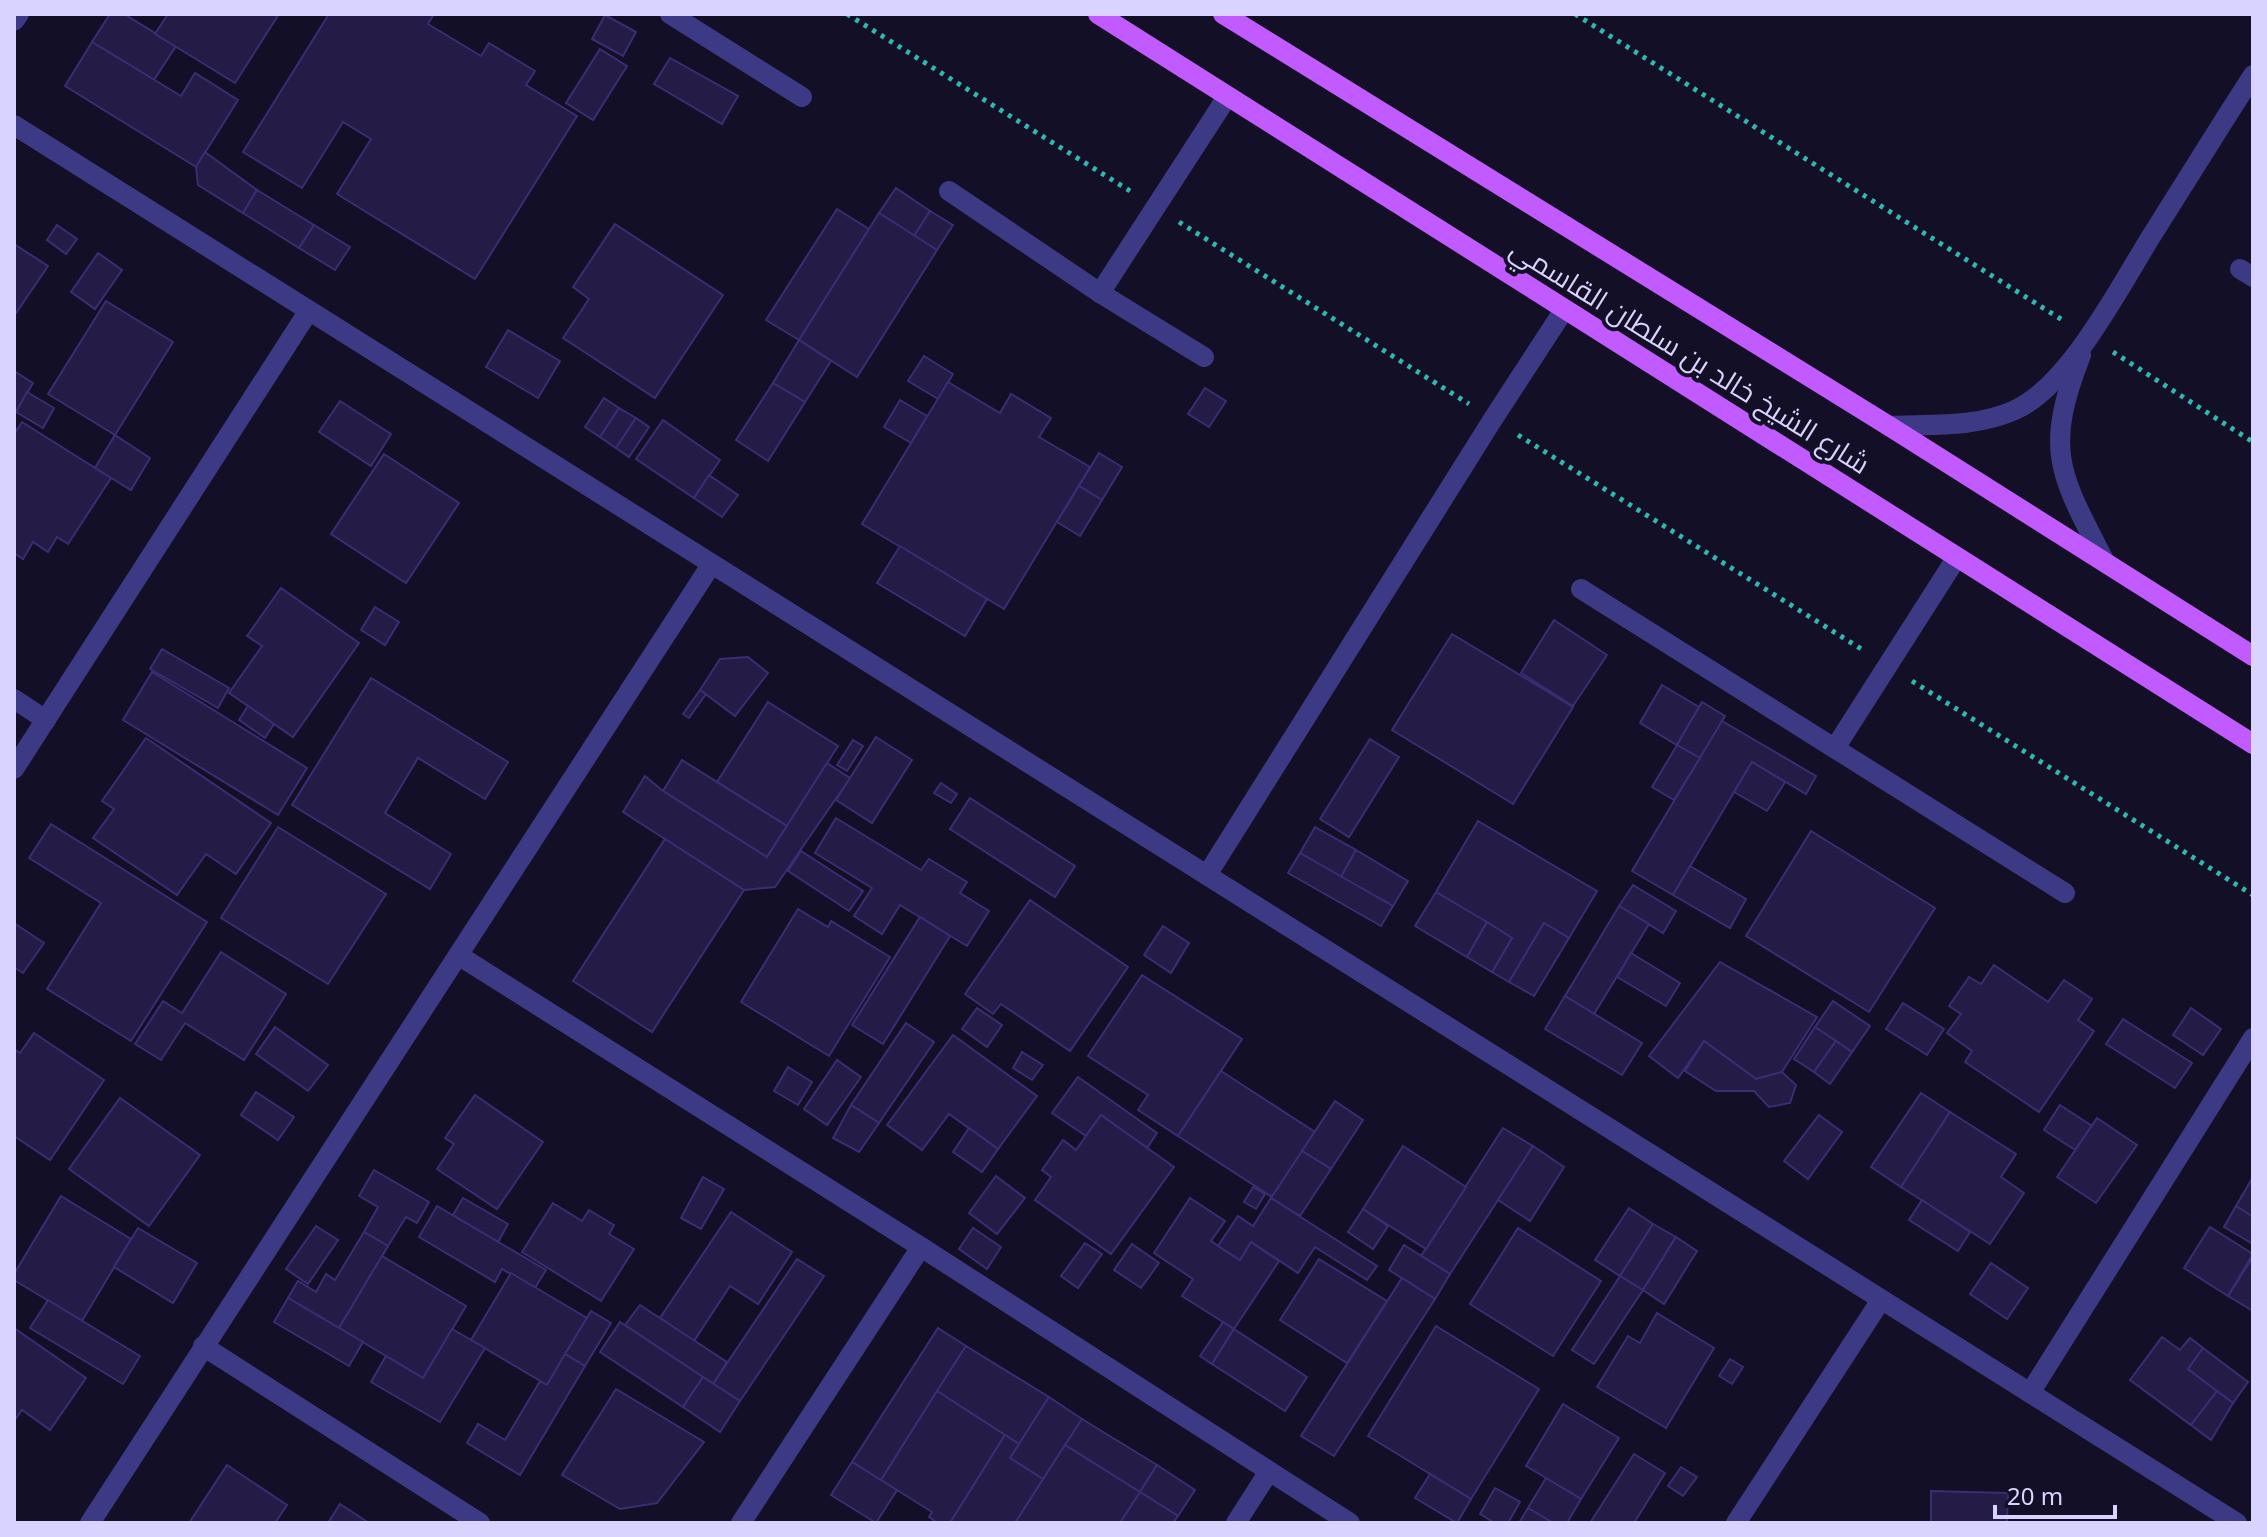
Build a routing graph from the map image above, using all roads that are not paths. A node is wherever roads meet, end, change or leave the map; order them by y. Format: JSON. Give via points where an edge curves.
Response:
{"nodes":[{"id":1,"x":19,"y":14,"type":"edge"},
{"id":2,"x":670,"y":14,"type":"edge"},
{"id":3,"x":1098,"y":14,"type":"edge"},
{"id":4,"x":1223,"y":14,"type":"edge"},
{"id":5,"x":14,"y":21,"type":"edge"},
{"id":6,"x":2253,"y":75,"type":"edge"},
{"id":7,"x":802,"y":97,"type":"dead end"},
{"id":8,"x":1227,"y":97,"type":"junction"},
{"id":9,"x":14,"y":125,"type":"edge"},
{"id":10,"x":949,"y":191,"type":"dead end"},
{"id":11,"x":1100,"y":293,"type":"junction"},
{"id":12,"x":1564,"y":310,"type":"junction"},
{"id":13,"x":308,"y":312,"type":"junction"},
{"id":14,"x":2089,"y":336,"type":"junction"},
{"id":15,"x":1204,"y":357,"type":"dead end"},
{"id":16,"x":1889,"y":426,"type":"junction"},
{"id":17,"x":1957,"y":557,"type":"junction"},
{"id":18,"x":2105,"y":562,"type":"junction"},
{"id":19,"x":711,"y":565,"type":"junction"},
{"id":20,"x":1581,"y":589,"type":"dead end"},
{"id":21,"x":2253,"y":656,"type":"edge"},
{"id":22,"x":14,"y":699,"type":"edge"},
{"id":23,"x":46,"y":720,"type":"junction"},
{"id":24,"x":2252,"y":744,"type":"edge"},
{"id":25,"x":1835,"y":748,"type":"junction"},
{"id":26,"x":14,"y":769,"type":"edge"},
{"id":27,"x":1207,"y":875,"type":"junction"},
{"id":28,"x":2065,"y":893,"type":"dead end"},
{"id":29,"x":458,"y":955,"type":"junction"},
{"id":30,"x":2253,"y":1038,"type":"edge"},
{"id":31,"x":921,"y":1247,"type":"junction"},
{"id":32,"x":1881,"y":1300,"type":"junction"},
{"id":33,"x":203,"y":1346,"type":"junction"},
{"id":34,"x":2030,"y":1393,"type":"junction"},
{"id":35,"x":1268,"y":1473,"type":"junction"},
{"id":36,"x":90,"y":1523,"type":"edge"},
{"id":37,"x":480,"y":1523,"type":"edge"},
{"id":38,"x":741,"y":1523,"type":"edge"},
{"id":39,"x":1236,"y":1523,"type":"edge"},
{"id":40,"x":1350,"y":1523,"type":"edge"},
{"id":41,"x":1736,"y":1523,"type":"edge"},
{"id":42,"x":2237,"y":1523,"type":"edge"}],
"edges":[{"from":1,"to":5,"type":"street"},
{"from":2,"to":7,"type":"street"},
{"from":3,"to":8,"type":"main road","name":"شارع الشيخ خالد بن سلطان القاسمي"},
{"from":4,"to":16,"type":"main road","name":"شارع الشيخ خالد بن سلطان القاسمي"},
{"from":6,"to":14,"type":"street"},
{"from":8,"to":11,"type":"street"},
{"from":8,"to":12,"type":"main road","name":"شارع الشيخ خالد بن سلطان القاسمي"},
{"from":9,"to":13,"type":"street"},
{"from":10,"to":11,"type":"street"},
{"from":11,"to":15,"type":"street"},
{"from":12,"to":17,"type":"main road","name":"شارع الشيخ خالد بن سلطان القاسمي"},
{"from":12,"to":27,"type":"street"},
{"from":13,"to":19,"type":"street"},
{"from":13,"to":23,"type":"street"},
{"from":14,"to":16,"type":"street","via":[[2053,380],[2017,409],[1963,424]]},
{"from":14,"to":18,"type":"street","via":[[2066,393],[2059,447],[2063,474]]},
{"from":16,"to":18,"type":"main road","name":"شارع الشيخ خالد بن سلطان القاسمي"},
{"from":17,"to":24,"type":"main road","name":"شارع الشيخ خالد بن سلطان القاسمي"},
{"from":17,"to":25,"type":"street"},
{"from":18,"to":21,"type":"main road","name":"شارع الشيخ خالد بن سلطان القاسمي"},
{"from":19,"to":27,"type":"street"},
{"from":19,"to":29,"type":"street"},
{"from":20,"to":25,"type":"street"},
{"from":22,"to":23,"type":"street"},
{"from":23,"to":26,"type":"street"},
{"from":25,"to":28,"type":"street"},
{"from":27,"to":32,"type":"street"},
{"from":29,"to":31,"type":"street"},
{"from":29,"to":33,"type":"street"},
{"from":30,"to":34,"type":"street"},
{"from":31,"to":35,"type":"street"},
{"from":31,"to":38,"type":"street"},
{"from":32,"to":34,"type":"street"},
{"from":32,"to":41,"type":"street"},
{"from":33,"to":36,"type":"street"},
{"from":33,"to":37,"type":"street"},
{"from":34,"to":42,"type":"street"},
{"from":35,"to":39,"type":"street"},
{"from":35,"to":40,"type":"street"}]}
